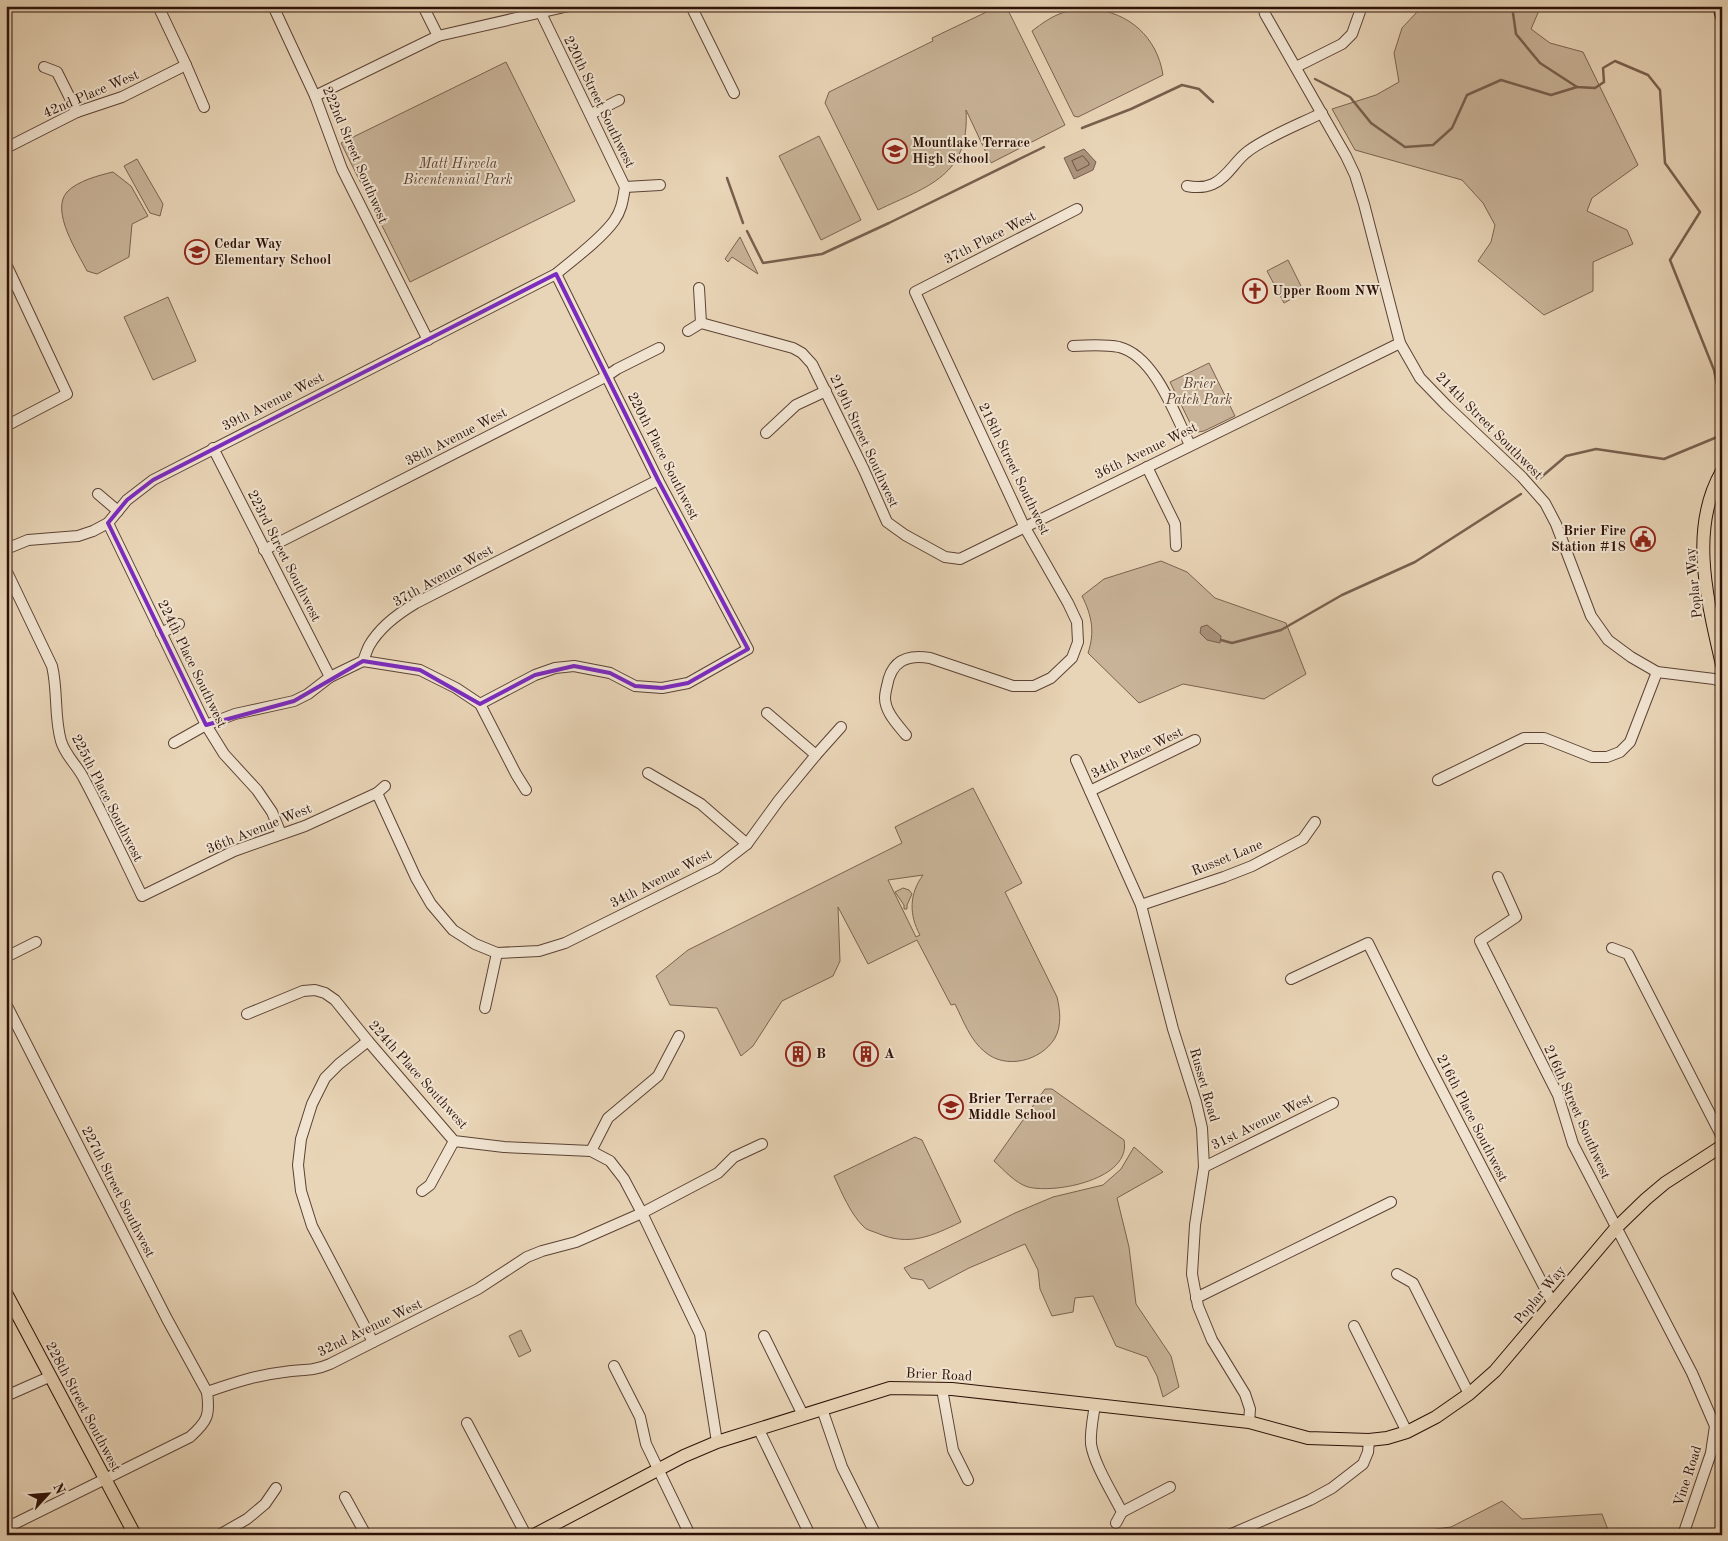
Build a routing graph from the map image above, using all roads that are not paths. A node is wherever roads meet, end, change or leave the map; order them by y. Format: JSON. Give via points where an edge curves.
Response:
{"nodes":[{"id":1,"x":158,"y":6,"type":"edge"},
{"id":2,"x":273,"y":6,"type":"edge"},
{"id":3,"x":423,"y":6,"type":"edge"},
{"id":4,"x":569,"y":6,"type":"edge"},
{"id":5,"x":691,"y":6,"type":"edge"},
{"id":6,"x":1262,"y":6,"type":"edge"},
{"id":7,"x":1362,"y":6,"type":"edge"},
{"id":8,"x":1719,"y":6,"type":"edge"},
{"id":9,"x":540,"y":9,"type":"edge"},
{"id":10,"x":1722,"y":17,"type":"edge"},
{"id":11,"x":438,"y":36,"type":"junction"},
{"id":12,"x":186,"y":65,"type":"junction"},
{"id":13,"x":44,"y":67,"type":"dead end"},
{"id":14,"x":1296,"y":67,"type":"junction"},
{"id":15,"x":734,"y":93,"type":"dead end"},
{"id":16,"x":315,"y":96,"type":"junction"},
{"id":17,"x":619,"y":100,"type":"dead end"},
{"id":18,"x":204,"y":107,"type":"dead end"},
{"id":19,"x":77,"y":112,"type":"junction"},
{"id":20,"x":1322,"y":113,"type":"junction"},
{"id":21,"x":591,"y":114,"type":"junction"},
{"id":22,"x":6,"y":148,"type":"edge"},
{"id":23,"x":660,"y":185,"type":"dead end"},
{"id":24,"x":1187,"y":186,"type":"dead end"},
{"id":25,"x":624,"y":187,"type":"junction"},
{"id":26,"x":1078,"y":209,"type":"dead end"},
{"id":27,"x":6,"y":264,"type":"edge"},
{"id":28,"x":556,"y":274,"type":"junction"},
{"id":29,"x":699,"y":288,"type":"dead end"},
{"id":30,"x":915,"y":292,"type":"joint"},
{"id":31,"x":701,"y":323,"type":"junction"},
{"id":32,"x":688,"y":331,"type":"dead end"},
{"id":33,"x":428,"y":340,"type":"junction"},
{"id":34,"x":1400,"y":343,"type":"junction"},
{"id":35,"x":1073,"y":346,"type":"dead end"},
{"id":36,"x":659,"y":348,"type":"dead end"},
{"id":37,"x":607,"y":376,"type":"junction"},
{"id":38,"x":826,"y":391,"type":"junction"},
{"id":39,"x":6,"y":426,"type":"edge"},
{"id":40,"x":766,"y":433,"type":"dead end"},
{"id":41,"x":1190,"y":445,"type":"junction"},
{"id":42,"x":213,"y":448,"type":"junction"},
{"id":43,"x":1147,"y":467,"type":"junction"},
{"id":44,"x":1722,"y":471,"type":"edge"},
{"id":45,"x":658,"y":480,"type":"junction"},
{"id":46,"x":98,"y":494,"type":"dead end"},
{"id":47,"x":118,"y":511,"type":"junction"},
{"id":48,"x":108,"y":523,"type":"junction"},
{"id":49,"x":1024,"y":526,"type":"junction"},
{"id":50,"x":1176,"y":546,"type":"dead end"},
{"id":51,"x":6,"y":549,"type":"edge"},
{"id":52,"x":264,"y":550,"type":"junction"},
{"id":53,"x":960,"y":559,"type":"joint"},
{"id":54,"x":6,"y":570,"type":"edge"},
{"id":55,"x":179,"y":624,"type":"dead end"},
{"id":56,"x":161,"y":633,"type":"junction"},
{"id":57,"x":364,"y":661,"type":"junction"},
{"id":58,"x":1722,"y":665,"type":"edge"},
{"id":59,"x":1657,"y":672,"type":"junction"},
{"id":60,"x":330,"y":677,"type":"junction"},
{"id":61,"x":1722,"y":682,"type":"edge"},
{"id":62,"x":480,"y":704,"type":"junction"},
{"id":63,"x":767,"y":713,"type":"dead end"},
{"id":64,"x":206,"y":726,"type":"junction"},
{"id":65,"x":842,"y":727,"type":"dead end"},
{"id":66,"x":906,"y":735,"type":"dead end"},
{"id":67,"x":1195,"y":740,"type":"dead end"},
{"id":68,"x":174,"y":743,"type":"dead end"},
{"id":69,"x":816,"y":755,"type":"junction"},
{"id":70,"x":1076,"y":760,"type":"dead end"},
{"id":71,"x":648,"y":773,"type":"dead end"},
{"id":72,"x":1438,"y":780,"type":"dead end"},
{"id":73,"x":526,"y":790,"type":"dead end"},
{"id":74,"x":1090,"y":791,"type":"junction"},
{"id":75,"x":1315,"y":822,"type":"dead end"},
{"id":76,"x":281,"y":834,"type":"junction"},
{"id":77,"x":747,"y":844,"type":"junction"},
{"id":78,"x":1498,"y":877,"type":"dead end"},
{"id":79,"x":142,"y":896,"type":"joint"},
{"id":80,"x":1140,"y":905,"type":"junction"},
{"id":81,"x":36,"y":942,"type":"dead end"},
{"id":82,"x":1612,"y":948,"type":"dead end"},
{"id":83,"x":497,"y":953,"type":"junction"},
{"id":84,"x":6,"y":957,"type":"edge"},
{"id":85,"x":1291,"y":979,"type":"dead end"},
{"id":86,"x":6,"y":1004,"type":"edge"},
{"id":87,"x":486,"y":1008,"type":"dead end"},
{"id":88,"x":247,"y":1014,"type":"dead end"},
{"id":89,"x":679,"y":1036,"type":"dead end"},
{"id":90,"x":368,"y":1041,"type":"junction"},
{"id":91,"x":1333,"y":1103,"type":"dead end"},
{"id":92,"x":1722,"y":1137,"type":"edge"},
{"id":93,"x":454,"y":1141,"type":"junction"},
{"id":94,"x":762,"y":1144,"type":"dead end"},
{"id":95,"x":1722,"y":1146,"type":"edge"},
{"id":96,"x":591,"y":1151,"type":"junction"},
{"id":97,"x":1204,"y":1166,"type":"junction"},
{"id":98,"x":422,"y":1191,"type":"dead end"},
{"id":99,"x":1391,"y":1202,"type":"dead end"},
{"id":100,"x":642,"y":1213,"type":"junction"},
{"id":101,"x":1616,"y":1228,"type":"junction"},
{"id":102,"x":1397,"y":1274,"type":"dead end"},
{"id":103,"x":6,"y":1293,"type":"edge"},
{"id":104,"x":1196,"y":1298,"type":"junction"},
{"id":105,"x":1552,"y":1304,"type":"junction"},
{"id":106,"x":1354,"y":1326,"type":"dead end"},
{"id":107,"x":764,"y":1336,"type":"dead end"},
{"id":108,"x":373,"y":1342,"type":"junction"},
{"id":109,"x":614,"y":1366,"type":"dead end"},
{"id":110,"x":50,"y":1377,"type":"junction"},
{"id":111,"x":942,"y":1389,"type":"junction"},
{"id":112,"x":207,"y":1392,"type":"junction"},
{"id":113,"x":1469,"y":1394,"type":"junction"},
{"id":114,"x":6,"y":1396,"type":"edge"},
{"id":115,"x":1095,"y":1405,"type":"junction"},
{"id":116,"x":822,"y":1409,"type":"junction"},
{"id":117,"x":803,"y":1415,"type":"junction"},
{"id":118,"x":1249,"y":1422,"type":"junction"},
{"id":119,"x":467,"y":1423,"type":"dead end"},
{"id":120,"x":1718,"y":1424,"type":"edge"},
{"id":121,"x":758,"y":1430,"type":"junction"},
{"id":122,"x":1407,"y":1432,"type":"junction"},
{"id":123,"x":1369,"y":1440,"type":"junction"},
{"id":124,"x":717,"y":1442,"type":"junction"},
{"id":125,"x":658,"y":1470,"type":"junction"},
{"id":126,"x":105,"y":1480,"type":"junction"},
{"id":127,"x":968,"y":1480,"type":"dead end"},
{"id":128,"x":1170,"y":1487,"type":"dead end"},
{"id":129,"x":276,"y":1488,"type":"dead end"},
{"id":130,"x":345,"y":1497,"type":"dead end"},
{"id":131,"x":1122,"y":1512,"type":"junction"},
{"id":132,"x":1116,"y":1523,"type":"dead end"},
{"id":133,"x":6,"y":1528,"type":"edge"},
{"id":134,"x":1685,"y":1534,"type":"edge"},
{"id":135,"x":135,"y":1535,"type":"edge"},
{"id":136,"x":219,"y":1535,"type":"edge"},
{"id":137,"x":366,"y":1535,"type":"edge"},
{"id":138,"x":526,"y":1535,"type":"edge"},
{"id":139,"x":534,"y":1535,"type":"edge"},
{"id":140,"x":690,"y":1535,"type":"edge"},
{"id":141,"x":810,"y":1535,"type":"edge"},
{"id":142,"x":876,"y":1535,"type":"edge"},
{"id":143,"x":1229,"y":1535,"type":"edge"}],
"edges":[{"from":1,"to":12,"type":"street"},
{"from":2,"to":16,"type":"street","name":"222nd Street Southwest"},
{"from":3,"to":11,"type":"street"},
{"from":4,"to":9,"type":"street"},
{"from":5,"to":15,"type":"street"},
{"from":6,"to":14,"type":"street","name":"214th Street Southwest"},
{"from":7,"to":14,"type":"street","via":[[1352,34],[1342,44]]},
{"from":8,"to":10,"type":"main road"},
{"from":9,"to":11,"type":"street"},
{"from":9,"to":21,"type":"street","name":"220th Street Southwest"},
{"from":11,"to":16,"type":"street"},
{"from":12,"to":18,"type":"street"},
{"from":12,"to":19,"type":"street","name":"42nd Place West","via":[[122,97]]},
{"from":13,"to":19,"type":"street","via":[[57,72]]},
{"from":14,"to":20,"type":"street","name":"214th Street Southwest"},
{"from":16,"to":33,"type":"street","name":"222nd Street Southwest","via":[[342,168]]},
{"from":17,"to":21,"type":"street"},
{"from":19,"to":22,"type":"street","name":"42nd Place West"},
{"from":20,"to":24,"type":"street","via":[[1246,153],[1214,183],[1195,188]]},
{"from":20,"to":34,"type":"street","name":"214th Street Southwest","via":[[1355,175]]},
{"from":21,"to":25,"type":"street","name":"220th Street Southwest"},
{"from":23,"to":25,"type":"street"},
{"from":25,"to":28,"type":"street","name":"220th Street Southwest","via":[[622,204],[614,220]]},
{"from":26,"to":30,"type":"street","name":"37th Place West"},
{"from":27,"to":39,"type":"street","via":[[67,394]]},
{"from":28,"to":33,"type":"street","name":"39th Avenue West"},
{"from":28,"to":37,"type":"street","name":"220th Place Southwest"},
{"from":29,"to":31,"type":"street"},
{"from":30,"to":49,"type":"street","name":"218th Street Southwest"},
{"from":31,"to":32,"type":"street"},
{"from":31,"to":38,"type":"street","name":"219th Street Southwest","via":[[793,348],[812,364]]},
{"from":33,"to":42,"type":"street","name":"39th Avenue West"},
{"from":34,"to":41,"type":"street","name":"36th Avenue West"},
{"from":34,"to":59,"type":"street","name":"214th Street Southwest","via":[[1420,378],[1545,502],[1591,616],[1608,640]]},
{"from":35,"to":41,"type":"street","via":[[1093,344],[1121,348],[1140,359],[1156,376]]},
{"from":36,"to":37,"type":"street","name":"38th Avenue West"},
{"from":37,"to":45,"type":"street","name":"220th Place Southwest"},
{"from":37,"to":52,"type":"street","name":"38th Avenue West"},
{"from":38,"to":40,"type":"street","via":[[796,405]]},
{"from":38,"to":53,"type":"street","name":"219th Street Southwest","via":[[887,522],[905,536],[945,557]]},
{"from":41,"to":43,"type":"street","name":"36th Avenue West"},
{"from":42,"to":47,"type":"street","name":"39th Avenue West","via":[[153,480]]},
{"from":42,"to":52,"type":"street","name":"223rd Street Southwest"},
{"from":43,"to":49,"type":"street","name":"36th Avenue West"},
{"from":43,"to":50,"type":"street","via":[[1175,524]]},
{"from":44,"to":58,"type":"main road","name":"Poplar Way","via":[[1706,515],[1703,561]]},
{"from":45,"to":57,"type":"street","name":"37th Avenue West","via":[[416,603],[378,635],[369,646]]},
{"from":45,"to":62,"type":"street","name":"220th Place Southwest","via":[[748,649],[688,683],[662,688],[635,686],[610,673],[574,666],[535,675]]},
{"from":46,"to":47,"type":"street"},
{"from":47,"to":48,"type":"street","name":"39th Avenue West"},
{"from":48,"to":51,"type":"street","name":"39th Avenue West","via":[[78,536],[28,540]]},
{"from":48,"to":56,"type":"street","name":"224th Place Southwest"},
{"from":49,"to":53,"type":"street","name":"36th Avenue West"},
{"from":49,"to":66,"type":"street","name":"218th Street Southwest","via":[[1077,622],[1078,642],[1072,658],[1051,678],[1034,686],[1014,686],[930,658],[917,656],[903,660],[889,673],[885,698],[893,720]]},
{"from":52,"to":60,"type":"street","name":"223rd Street Southwest"},
{"from":54,"to":79,"type":"street","name":"225th Place Southwest","via":[[52,666],[61,743],[82,775]]},
{"from":55,"to":56,"type":"street"},
{"from":56,"to":64,"type":"street","name":"224th Place Southwest"},
{"from":57,"to":60,"type":"street"},
{"from":57,"to":62,"type":"street","via":[[420,670]]},
{"from":59,"to":61,"type":"street","name":"214th Street Southwest","via":[[1714,678]]},
{"from":59,"to":72,"type":"street","via":[[1630,742],[1620,752],[1607,757],[1592,757],[1544,738],[1524,738]]},
{"from":60,"to":64,"type":"street","via":[[294,701],[236,714]]},
{"from":62,"to":73,"type":"street"},
{"from":63,"to":69,"type":"street"},
{"from":64,"to":68,"type":"street"},
{"from":64,"to":76,"type":"street","name":"224th Place Southwest","via":[[224,754],[257,790],[272,812]]},
{"from":65,"to":69,"type":"street","name":"34th Avenue West"},
{"from":67,"to":74,"type":"street","name":"34th Place West"},
{"from":69,"to":77,"type":"street","name":"34th Avenue West"},
{"from":70,"to":74,"type":"street","name":"Russet Road"},
{"from":71,"to":77,"type":"street","via":[[701,804]]},
{"from":74,"to":80,"type":"street","name":"Russet Road"},
{"from":75,"to":80,"type":"street","name":"Russet Lane","via":[[1303,839],[1252,866]]},
{"from":76,"to":79,"type":"street","name":"36th Avenue West","via":[[234,851]]},
{"from":76,"to":83,"type":"street","name":"36th Avenue West","via":[[305,826],[381,789],[398,838],[431,904],[453,930]]},
{"from":77,"to":83,"type":"street","name":"34th Avenue West","via":[[716,868],[565,943],[539,950]]},
{"from":78,"to":101,"type":"street","name":"216th Street Southwest","via":[[1516,916],[1480,941],[1558,1096],[1573,1144]]},
{"from":80,"to":97,"type":"street","name":"Russet Road","via":[[1202,1128]]},
{"from":81,"to":84,"type":"street"},
{"from":82,"to":92,"type":"street","via":[[1628,954]]},
{"from":83,"to":87,"type":"street"},
{"from":85,"to":105,"type":"street","name":"216th Place Southwest","via":[[1368,943]]},
{"from":86,"to":112,"type":"street","name":"227th Street Southwest"},
{"from":88,"to":90,"type":"street","name":"224th Place Southwest","via":[[303,991],[315,990],[335,1000]]},
{"from":89,"to":96,"type":"street","via":[[658,1076],[608,1118]]},
{"from":90,"to":93,"type":"street","name":"224th Place Southwest"},
{"from":90,"to":108,"type":"street","via":[[325,1078],[312,1104],[301,1139],[298,1165],[301,1192],[312,1226]]},
{"from":91,"to":97,"type":"street","name":"31st Avenue West"},
{"from":93,"to":96,"type":"street","name":"224th Place Southwest"},
{"from":93,"to":98,"type":"street","via":[[430,1185]]},
{"from":94,"to":100,"type":"street","name":"32nd Avenue West","via":[[734,1157],[718,1173]]},
{"from":95,"to":101,"type":"main road","name":"Poplar Way","via":[[1665,1183]]},
{"from":96,"to":100,"type":"street","name":"224th Place Southwest","via":[[610,1161]]},
{"from":97,"to":104,"type":"street","name":"Russet Road","via":[[1192,1274]]},
{"from":99,"to":104,"type":"street"},
{"from":100,"to":108,"type":"street","name":"32nd Avenue West","via":[[576,1242],[527,1257],[478,1289]]},
{"from":100,"to":124,"type":"street","name":"224th Place Southwest","via":[[700,1334]]},
{"from":101,"to":105,"type":"main road","name":"Poplar Way"},
{"from":101,"to":120,"type":"street","name":"216th Street Southwest"},
{"from":102,"to":113,"type":"street","via":[[1413,1283]]},
{"from":103,"to":110,"type":"main road","name":"228th Street Southwest"},
{"from":104,"to":118,"type":"street","name":"Russet Road","via":[[1212,1340],[1245,1394],[1250,1409]]},
{"from":105,"to":113,"type":"main road","name":"Poplar Way","via":[[1495,1371]]},
{"from":106,"to":122,"type":"street"},
{"from":107,"to":117,"type":"street"},
{"from":108,"to":112,"type":"street","name":"32nd Avenue West","via":[[318,1370],[285,1371],[242,1379]]},
{"from":109,"to":125,"type":"street","via":[[640,1417],[646,1444]]},
{"from":110,"to":114,"type":"street"},
{"from":110,"to":126,"type":"main road","name":"228th Street Southwest"},
{"from":111,"to":115,"type":"main road","name":"Brier Road"},
{"from":111,"to":116,"type":"main road","name":"Brier Road","via":[[890,1388]]},
{"from":111,"to":127,"type":"street","via":[[954,1450]]},
{"from":112,"to":126,"type":"street","via":[[209,1410],[203,1426],[190,1437]]},
{"from":113,"to":122,"type":"main road","name":"Poplar Way"},
{"from":115,"to":118,"type":"main road","name":"Brier Road"},
{"from":115,"to":131,"type":"street","via":[[1092,1446]]},
{"from":116,"to":117,"type":"main road","name":"Brier Road"},
{"from":116,"to":142,"type":"street","via":[[842,1467]]},
{"from":117,"to":121,"type":"main road","name":"Brier Road"},
{"from":118,"to":123,"type":"main road","name":"Brier Road","via":[[1308,1438]]},
{"from":119,"to":138,"type":"street"},
{"from":120,"to":134,"type":"street","name":"Vine Road"},
{"from":121,"to":124,"type":"main road","name":"Brier Road"},
{"from":121,"to":141,"type":"street"},
{"from":122,"to":123,"type":"main road","name":"Poplar Way"},
{"from":123,"to":143,"type":"street","via":[[1363,1464],[1348,1477],[1310,1500]]},
{"from":124,"to":125,"type":"main road","name":"Brier Road"},
{"from":125,"to":139,"type":"main road","name":"Brier Road"},
{"from":125,"to":140,"type":"street"},
{"from":126,"to":133,"type":"street"},
{"from":126,"to":135,"type":"main road","name":"228th Street Southwest"},
{"from":128,"to":131,"type":"street"},
{"from":129,"to":136,"type":"street","via":[[265,1504],[247,1519]]},
{"from":130,"to":137,"type":"street"},
{"from":131,"to":132,"type":"street"}]}
